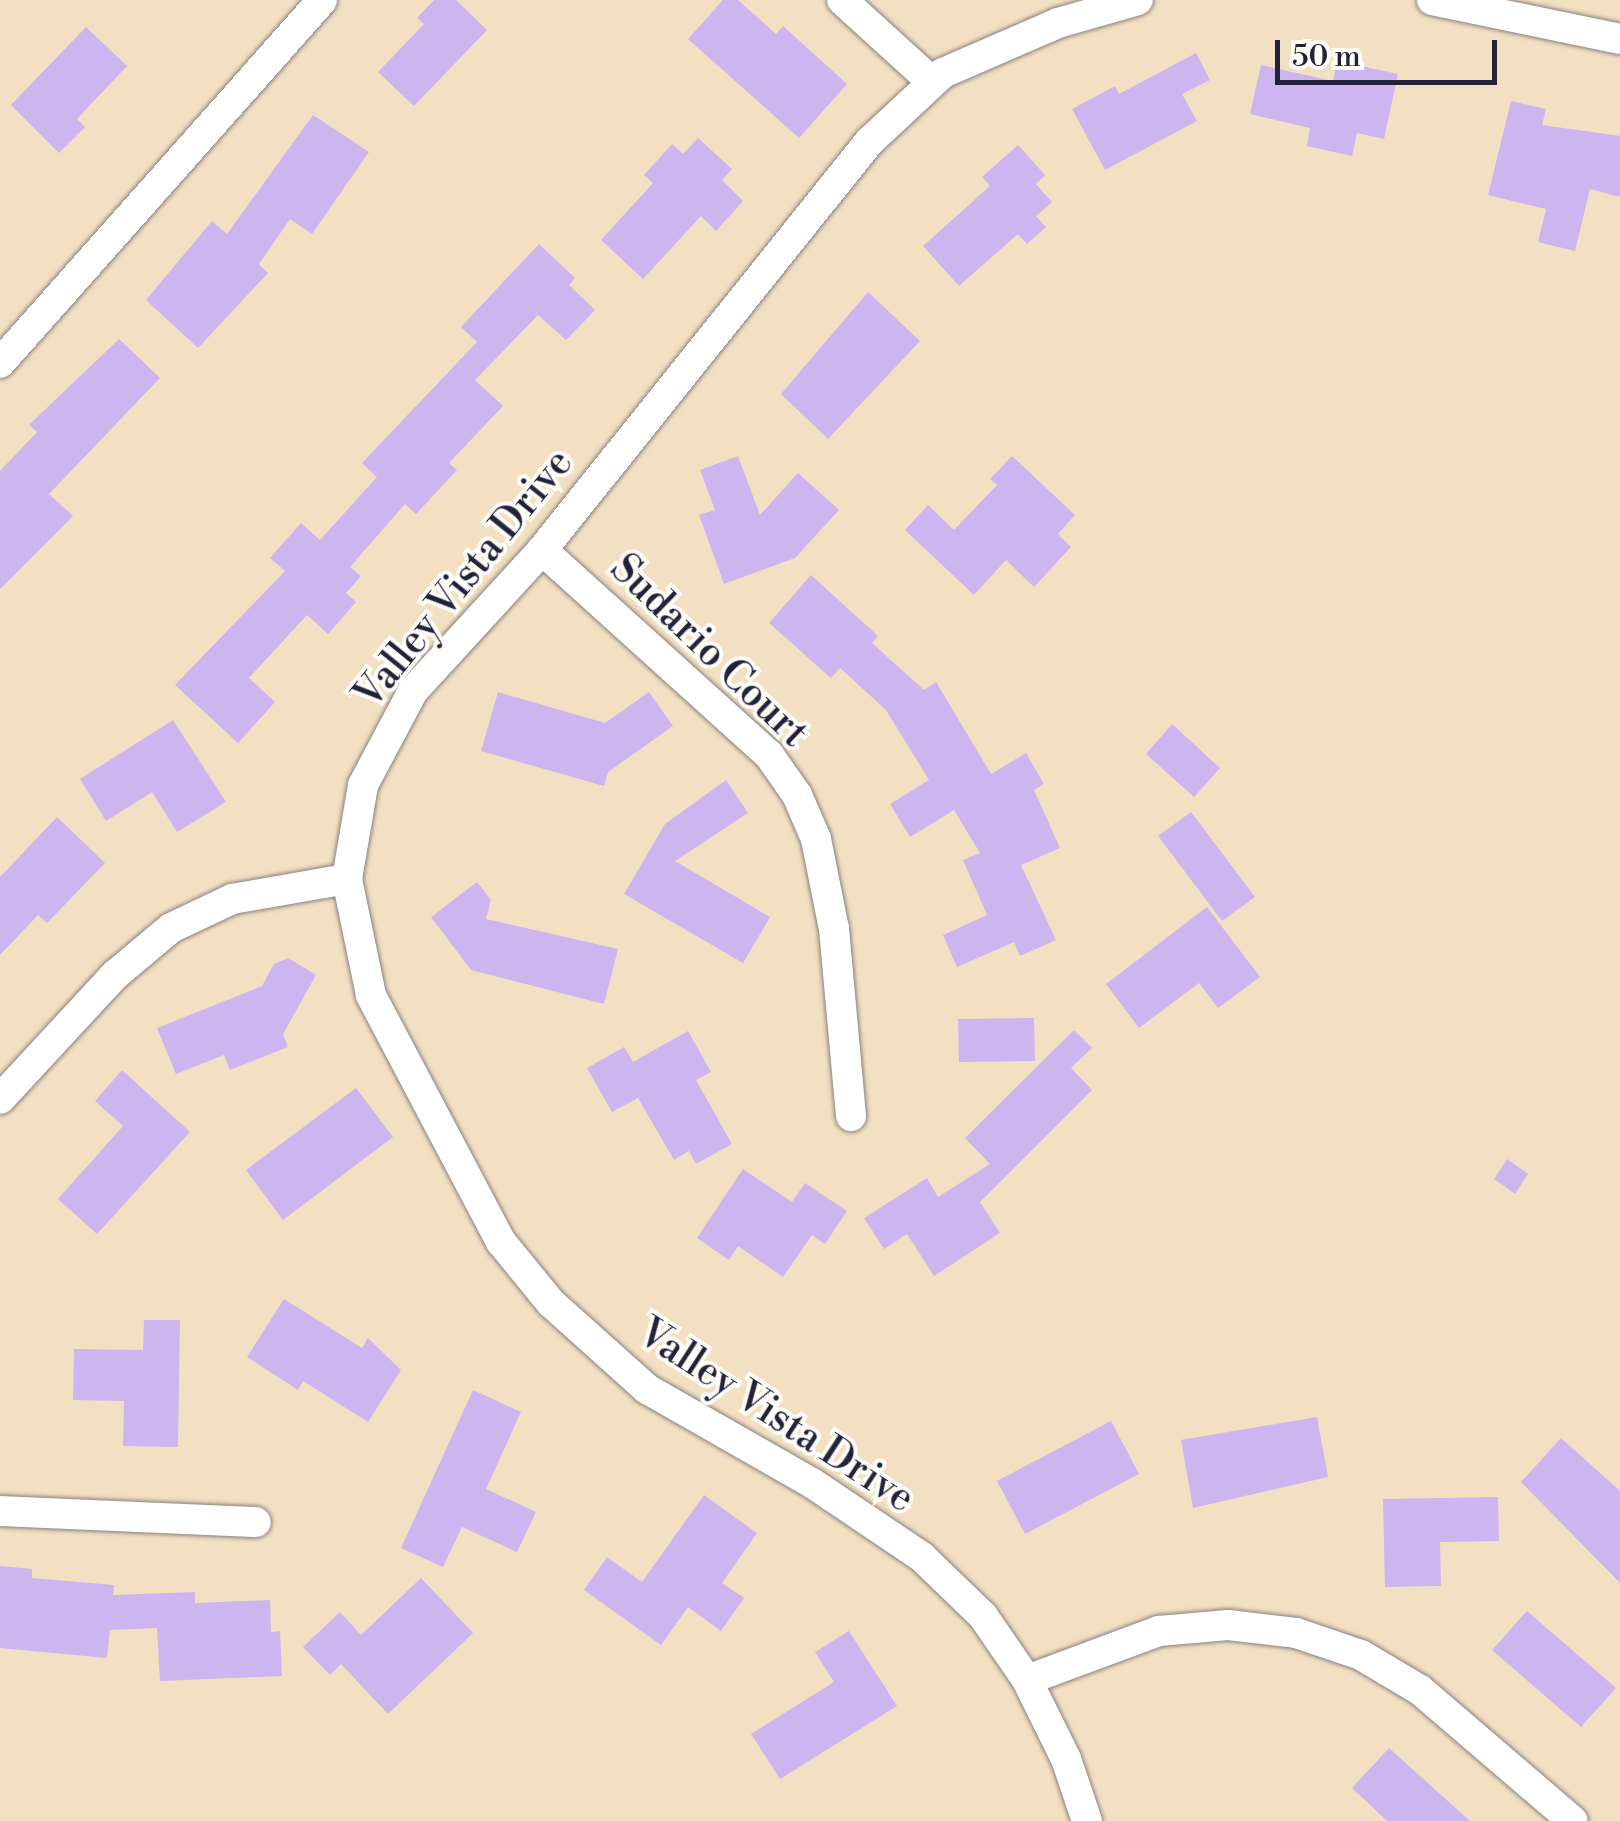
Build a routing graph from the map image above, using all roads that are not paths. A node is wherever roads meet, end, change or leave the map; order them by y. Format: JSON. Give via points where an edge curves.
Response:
{"nodes":[{"id":1,"x":322,"y":0,"type":"edge"},
{"id":2,"x":842,"y":0,"type":"edge"},
{"id":3,"x":1138,"y":0,"type":"edge"},
{"id":4,"x":1432,"y":0,"type":"edge"},
{"id":5,"x":1532,"y":9,"type":"edge"},
{"id":6,"x":1620,"y":39,"type":"edge"},
{"id":7,"x":932,"y":82,"type":"junction"},
{"id":8,"x":0,"y":363,"type":"edge"},
{"id":9,"x":542,"y":550,"type":"junction"},
{"id":10,"x":347,"y":878,"type":"junction"},
{"id":11,"x":0,"y":1099,"type":"edge"},
{"id":12,"x":851,"y":1116,"type":"dead end"},
{"id":13,"x":0,"y":1511,"type":"edge"},
{"id":14,"x":256,"y":1522,"type":"dead end"},
{"id":15,"x":1026,"y":1680,"type":"junction"},
{"id":16,"x":1087,"y":1821,"type":"edge"},
{"id":17,"x":1574,"y":1821,"type":"edge"}],
"edges":[{"from":1,"to":8,"type":"street"},
{"from":2,"to":7,"type":"street"},
{"from":3,"to":7,"type":"street","name":"Valley Vista Drive","via":[[1010,40]]},
{"from":4,"to":5,"type":"street"},
{"from":5,"to":6,"type":"street"},
{"from":7,"to":9,"type":"street","name":"Valley Vista Drive","via":[[869,142],[784,243]]},
{"from":9,"to":10,"type":"street","name":"Valley Vista Drive","via":[[393,720],[364,785]]},
{"from":9,"to":12,"type":"street","name":"Sudario Court","via":[[769,755],[797,794],[816,839],[834,929]]},
{"from":10,"to":11,"type":"street","via":[[232,899],[171,928],[115,975]]},
{"from":10,"to":15,"type":"street","name":"Valley Vista Drive","via":[[359,962],[391,1042],[464,1182],[550,1303],[647,1389],[812,1484],[922,1558],[983,1616]]},
{"from":13,"to":14,"type":"street"},
{"from":15,"to":16,"type":"street","name":"Valley Vista Drive","via":[[1066,1759]]},
{"from":15,"to":17,"type":"street","via":[[1159,1631],[1228,1625],[1296,1633],[1361,1655],[1406,1681]]}]}
